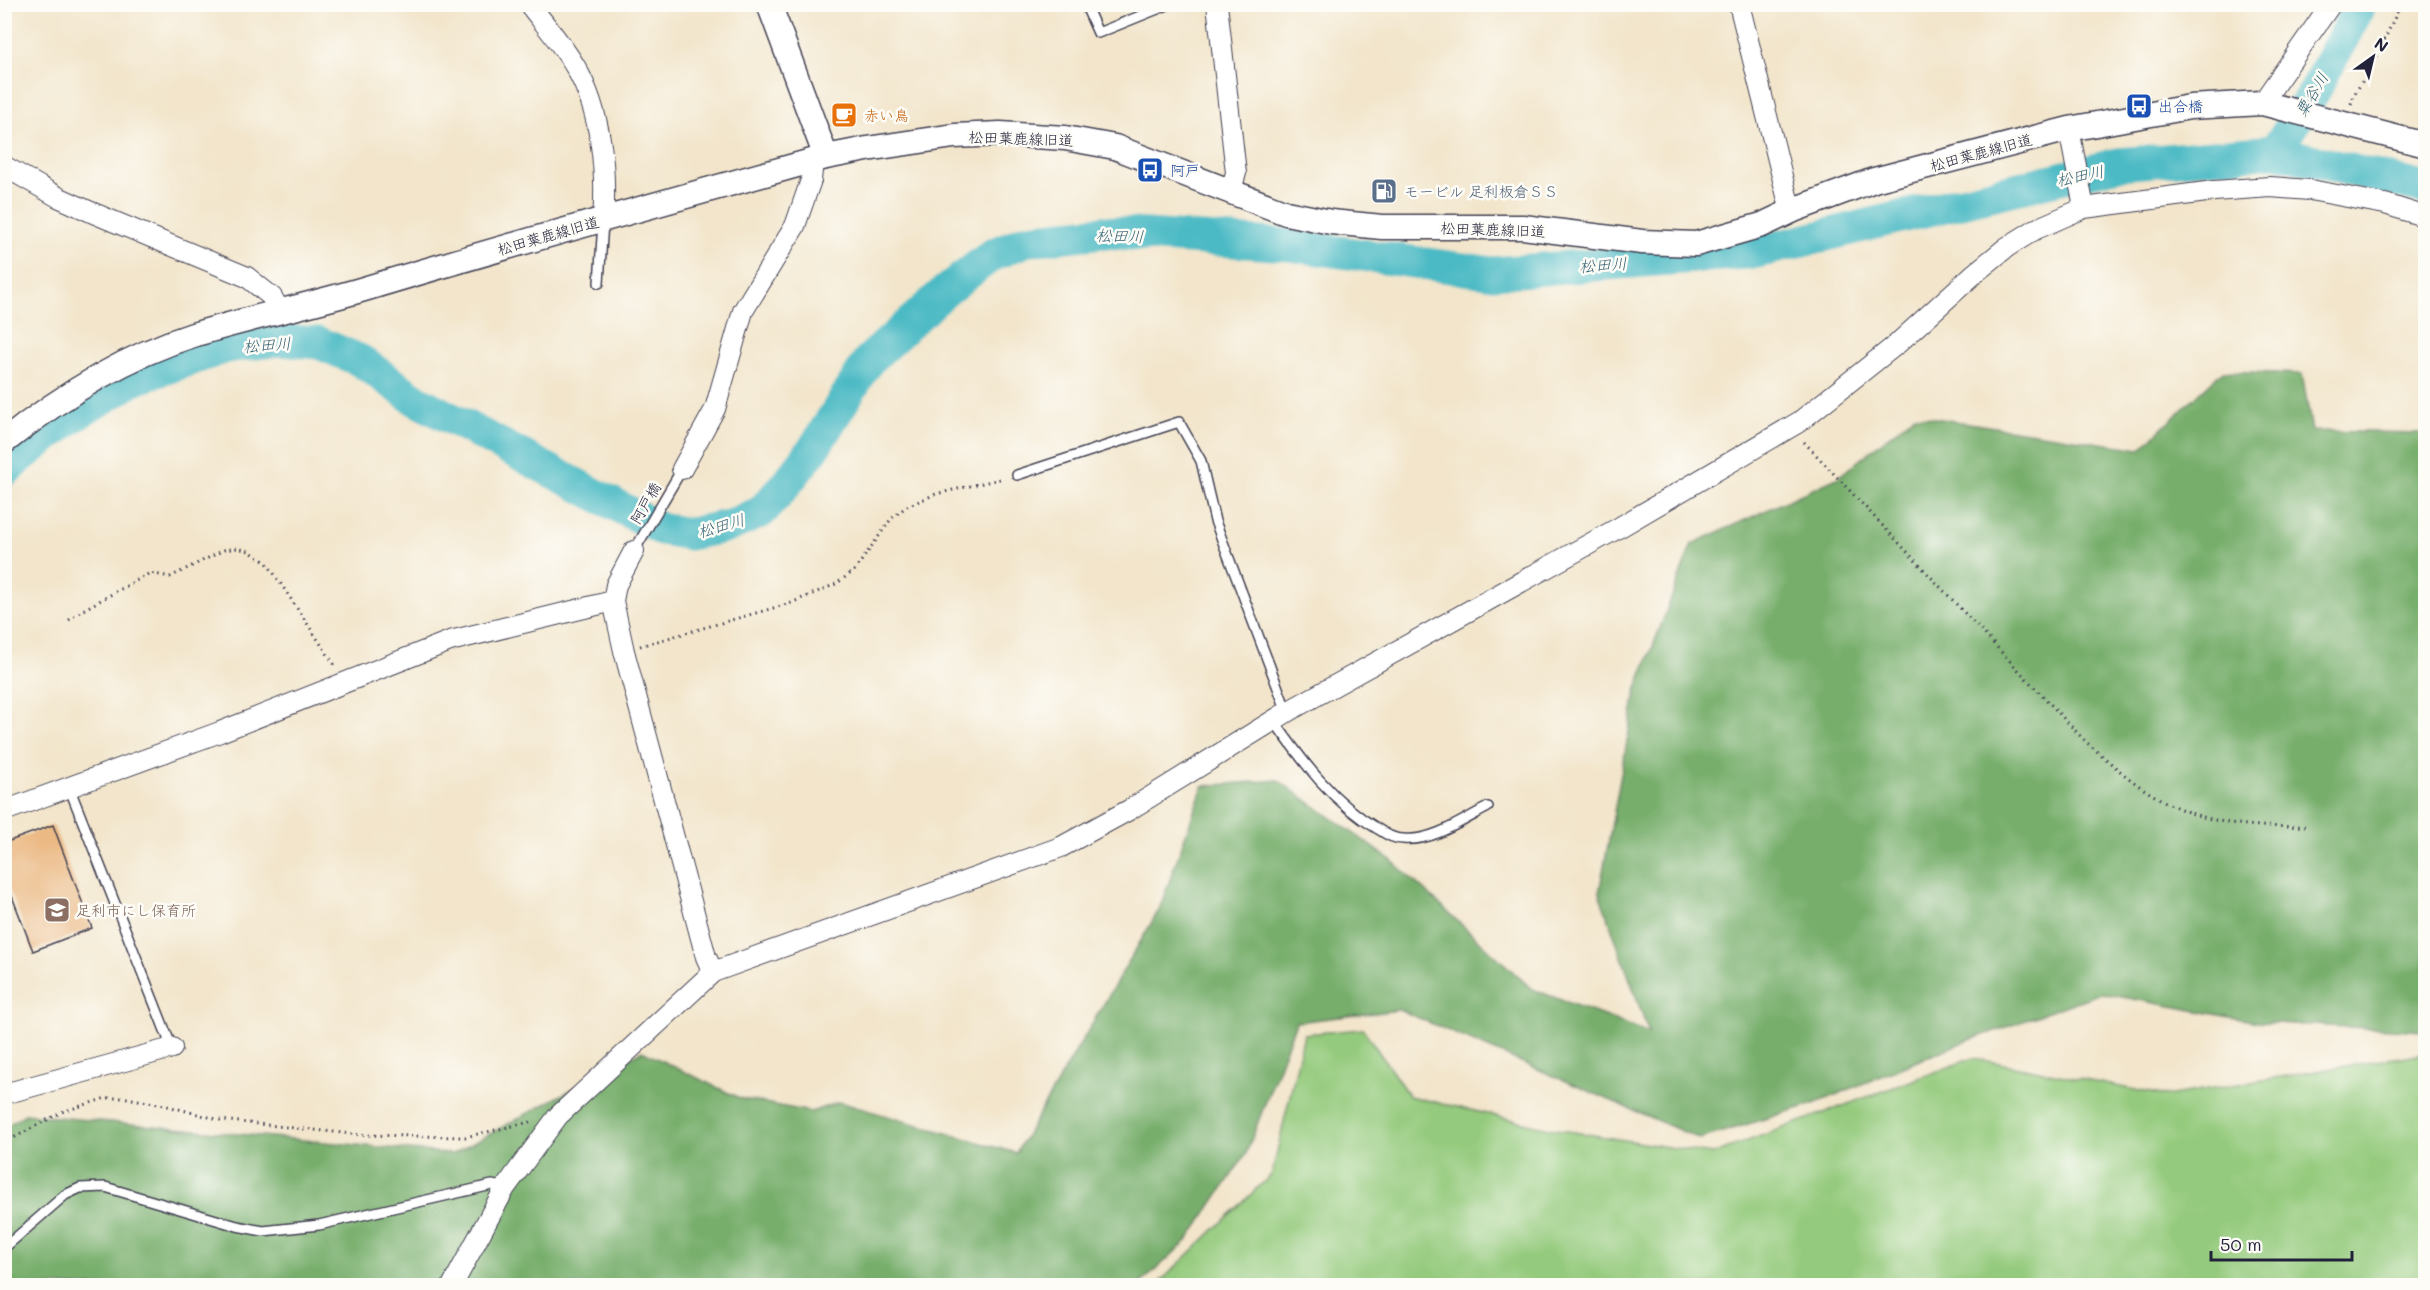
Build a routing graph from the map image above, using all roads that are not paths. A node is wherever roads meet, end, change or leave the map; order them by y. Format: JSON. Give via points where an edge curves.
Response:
{"nodes":[{"id":1,"x":529,"y":4,"type":"edge"},
{"id":2,"x":769,"y":4,"type":"edge"},
{"id":3,"x":1085,"y":4,"type":"edge"},
{"id":4,"x":1170,"y":4,"type":"edge"},
{"id":5,"x":1217,"y":4,"type":"edge"},
{"id":6,"x":1739,"y":4,"type":"edge"},
{"id":7,"x":2331,"y":4,"type":"edge"},
{"id":8,"x":2268,"y":104,"type":"junction"},
{"id":9,"x":2070,"y":135,"type":"junction"},
{"id":10,"x":2426,"y":145,"type":"edge"},
{"id":11,"x":819,"y":159,"type":"junction"},
{"id":12,"x":4,"y":166,"type":"edge"},
{"id":13,"x":1230,"y":193,"type":"junction"},
{"id":14,"x":2083,"y":202,"type":"junction"},
{"id":15,"x":1791,"y":212,"type":"junction"},
{"id":16,"x":2426,"y":217,"type":"edge"},
{"id":17,"x":603,"y":220,"type":"junction"},
{"id":18,"x":599,"y":283,"type":"dead end"},
{"id":19,"x":280,"y":311,"type":"junction"},
{"id":20,"x":4,"y":442,"type":"edge"},
{"id":21,"x":682,"y":469,"type":"joint"},
{"id":22,"x":1017,"y":475,"type":"road end"},
{"id":23,"x":634,"y":551,"type":"joint"},
{"id":24,"x":613,"y":601,"type":"junction"},
{"id":25,"x":1280,"y":716,"type":"junction"},
{"id":26,"x":69,"y":787,"type":"junction"},
{"id":27,"x":1488,"y":807,"type":"dead end"},
{"id":28,"x":4,"y":811,"type":"edge"},
{"id":29,"x":713,"y":972,"type":"junction"},
{"id":30,"x":172,"y":1048,"type":"joint"},
{"id":31,"x":4,"y":1094,"type":"edge"},
{"id":32,"x":505,"y":1188,"type":"junction"},
{"id":33,"x":4,"y":1248,"type":"edge"},
{"id":34,"x":452,"y":1286,"type":"edge"}],
"edges":[{"from":1,"to":17,"type":"street","via":[[576,67],[591,100],[601,146]]},
{"from":2,"to":11,"type":"street"},
{"from":3,"to":4,"type":"lane","via":[[1098,33]]},
{"from":5,"to":13,"type":"street","via":[[1236,173]]},
{"from":6,"to":15,"type":"street"},
{"from":7,"to":8,"type":"street"},
{"from":8,"to":9,"type":"street","name":"松田葉鹿線旧道","via":[[2190,108]]},
{"from":8,"to":10,"type":"street","name":"松田葉鹿線旧道"},
{"from":9,"to":14,"type":"street"},
{"from":9,"to":15,"type":"street","name":"松田葉鹿線旧道","via":[[1874,180]]},
{"from":11,"to":13,"type":"street","name":"松田葉鹿線旧道","via":[[954,136],[1034,135],[1115,147]]},
{"from":11,"to":17,"type":"street","name":"松田葉鹿線旧道"},
{"from":11,"to":21,"type":"street","via":[[795,226],[743,311],[716,410]]},
{"from":12,"to":19,"type":"street","via":[[58,197],[247,277],[272,297]]},
{"from":13,"to":15,"type":"street","name":"松田葉鹿線旧道","via":[[1286,213],[1331,222],[1382,227],[1523,227],[1642,242],[1696,244],[1762,225]]},
{"from":14,"to":16,"type":"street","via":[[2270,188],[2310,190],[2385,204]]},
{"from":14,"to":25,"type":"street","via":[[2007,247],[1857,377],[1791,427]]},
{"from":17,"to":18,"type":"lane"},
{"from":17,"to":19,"type":"street","name":"松田葉鹿線旧道"},
{"from":19,"to":20,"type":"street","name":"松田葉鹿線旧道","via":[[192,336],[141,356],[79,388]]},
{"from":21,"to":23,"type":"lane","name":"阿戸橋"},
{"from":22,"to":25,"type":"lane","via":[[1179,422],[1201,461],[1215,521]]},
{"from":23,"to":24,"type":"street","via":[[616,585]]},
{"from":24,"to":26,"type":"street","via":[[450,641]]},
{"from":24,"to":29,"type":"street"},
{"from":25,"to":27,"type":"lane","via":[[1302,761],[1321,783],[1367,823],[1391,837],[1404,840],[1439,832]]},
{"from":25,"to":29,"type":"street","via":[[1129,810],[1061,847]]},
{"from":26,"to":28,"type":"street"},
{"from":26,"to":30,"type":"lane"},
{"from":29,"to":32,"type":"street","via":[[558,1116]]},
{"from":30,"to":31,"type":"street"},
{"from":32,"to":33,"type":"lane","via":[[492,1185],[319,1225],[263,1231],[105,1187],[80,1188],[65,1195]]},
{"from":32,"to":34,"type":"street"}]}
